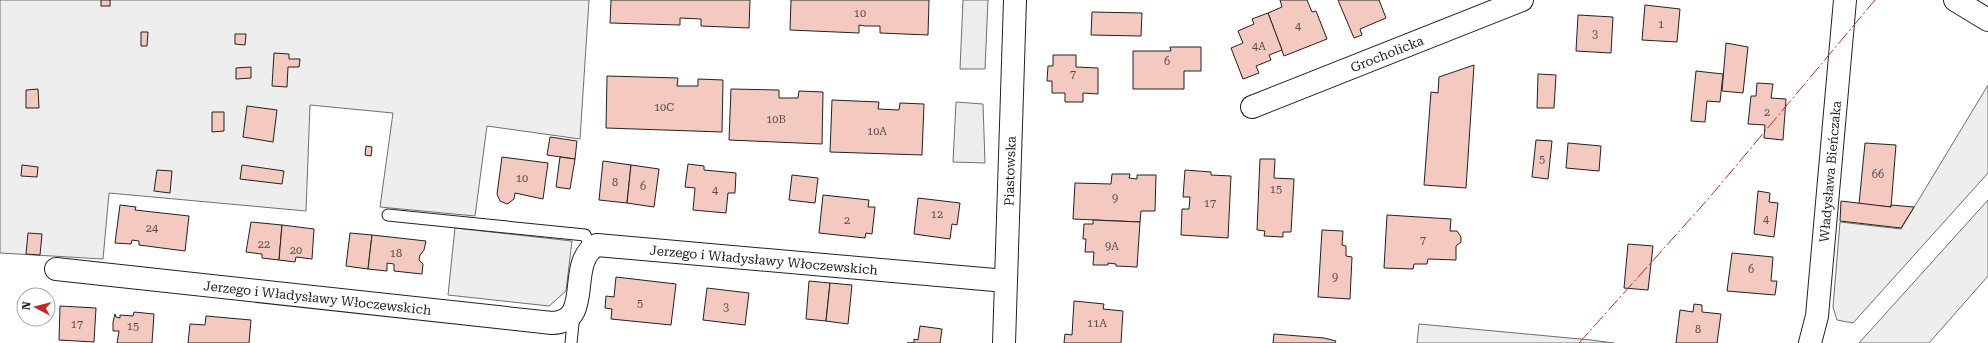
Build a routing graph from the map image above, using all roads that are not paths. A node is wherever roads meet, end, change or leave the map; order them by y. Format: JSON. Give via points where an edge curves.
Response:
{"nodes":[{"id":1,"x":1016,"y":0,"type":"edge"},
{"id":2,"x":1522,"y":0,"type":"edge"},
{"id":3,"x":1845,"y":0,"type":"edge"},
{"id":4,"x":1955,"y":0,"type":"edge"},
{"id":5,"x":1988,"y":20,"type":"edge"},
{"id":6,"x":1252,"y":107,"type":"dead end"},
{"id":7,"x":388,"y":215,"type":"dead end"},
{"id":8,"x":591,"y":248,"type":"junction"},
{"id":9,"x":56,"y":269,"type":"dead end"},
{"id":10,"x":1006,"y":281,"type":"junction"},
{"id":11,"x":575,"y":312,"type":"junction"},
{"id":12,"x":571,"y":343,"type":"edge"},
{"id":13,"x":1004,"y":343,"type":"edge"},
{"id":14,"x":1810,"y":343,"type":"edge"}],
"edges":[{"from":1,"to":10,"type":"street","name":"Piastowska"},
{"from":2,"to":6,"type":"street","name":"Grocholicka"},
{"from":3,"to":14,"type":"street","name":"Władysława Bieńczaka","via":[[1818,310]]},
{"from":4,"to":5,"type":"street"},
{"from":7,"to":8,"type":"lane","via":[[585,235]]},
{"from":8,"to":10,"type":"street","name":"Jerzego i Władysławy Włoczewskich","via":[[607,245]]},
{"from":8,"to":11,"type":"street","via":[[582,262]]},
{"from":9,"to":11,"type":"street","name":"Jerzego i Władysławy Włoczewskich","via":[[552,324],[561,323]]},
{"from":10,"to":13,"type":"street","name":"Piastowska"},
{"from":11,"to":12,"type":"lane"}]}
